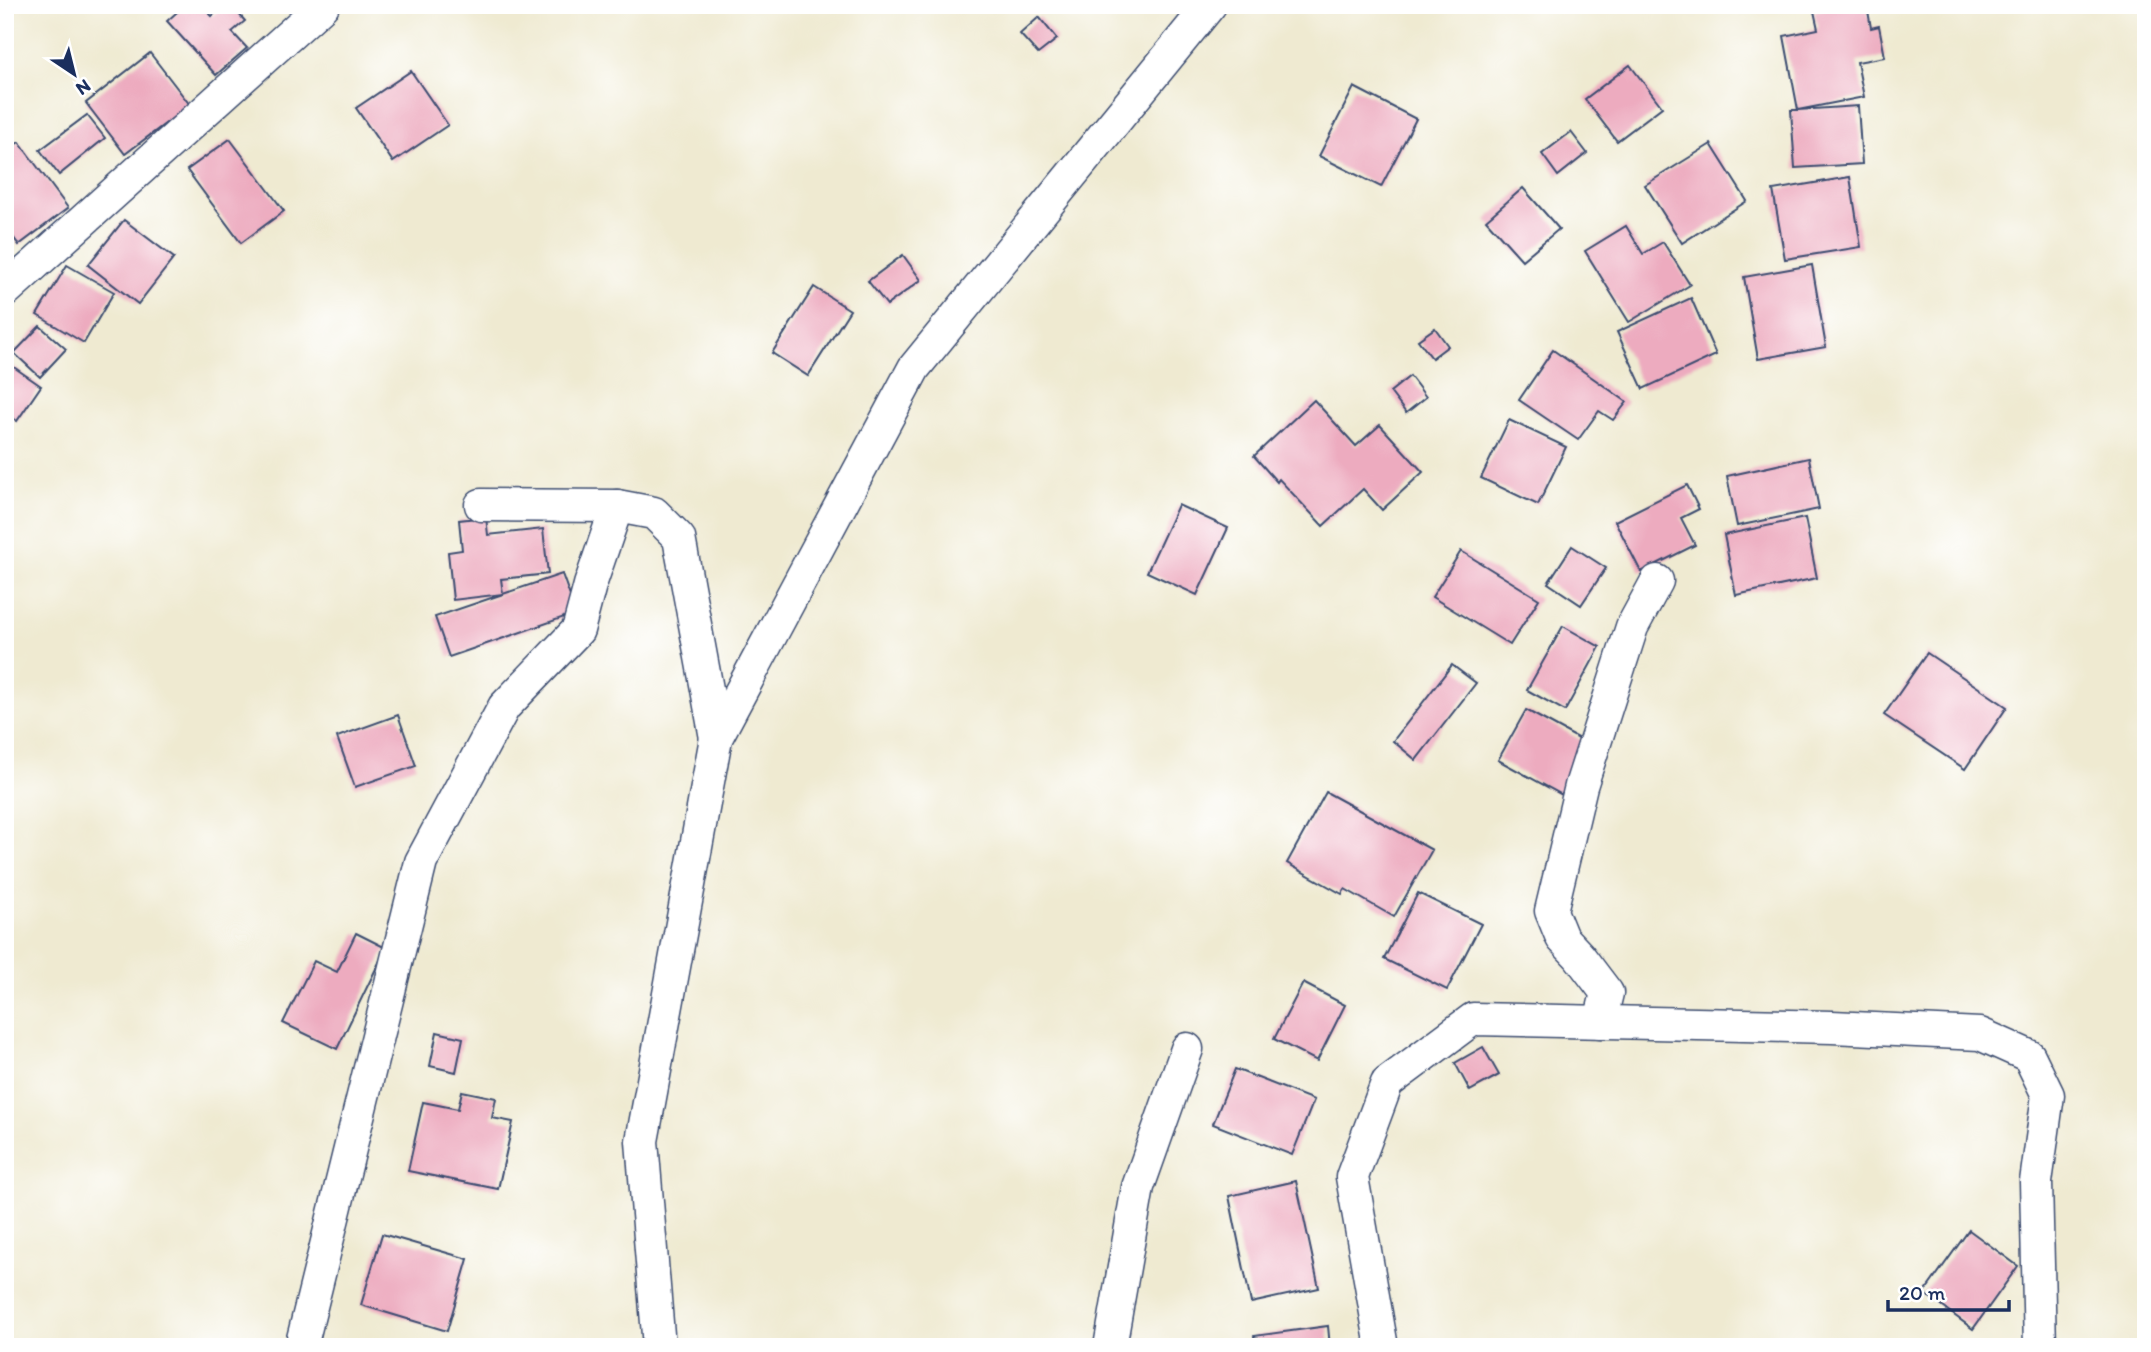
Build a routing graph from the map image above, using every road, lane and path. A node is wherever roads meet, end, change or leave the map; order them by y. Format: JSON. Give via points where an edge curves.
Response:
{"nodes":[{"id":1,"x":323,"y":5,"type":"edge"},
{"id":2,"x":1210,"y":5,"type":"edge"},
{"id":3,"x":5,"y":291,"type":"edge"},
{"id":4,"x":481,"y":505,"type":"dead end"},
{"id":5,"x":617,"y":506,"type":"junction"},
{"id":6,"x":1657,"y":581,"type":"dead end"},
{"id":7,"x":716,"y":737,"type":"junction"},
{"id":8,"x":1600,"y":1022,"type":"junction"},
{"id":9,"x":1187,"y":1049,"type":"dead end"},
{"id":10,"x":301,"y":1347,"type":"edge"},
{"id":11,"x":659,"y":1347,"type":"edge"},
{"id":12,"x":1110,"y":1347,"type":"edge"},
{"id":13,"x":1382,"y":1347,"type":"edge"},
{"id":14,"x":2040,"y":1347,"type":"edge"}],
"edges":[{"from":1,"to":3,"type":"street"},
{"from":2,"to":7,"type":"street","via":[[914,368]]},
{"from":4,"to":5,"type":"street"},
{"from":5,"to":7,"type":"street","via":[[654,513],[679,538]]},
{"from":5,"to":10,"type":"street","via":[[578,630],[504,707],[421,862]]},
{"from":6,"to":8,"type":"street","via":[[1632,627],[1589,760],[1551,911],[1562,938],[1606,993]]},
{"from":7,"to":11,"type":"street","via":[[642,1141]]},
{"from":8,"to":13,"type":"street","via":[[1473,1019],[1387,1083],[1352,1178]]},
{"from":8,"to":14,"type":"street","via":[[1980,1034],[2029,1056],[2048,1096],[2036,1182]]},
{"from":9,"to":12,"type":"street","via":[[1138,1187]]}]}
